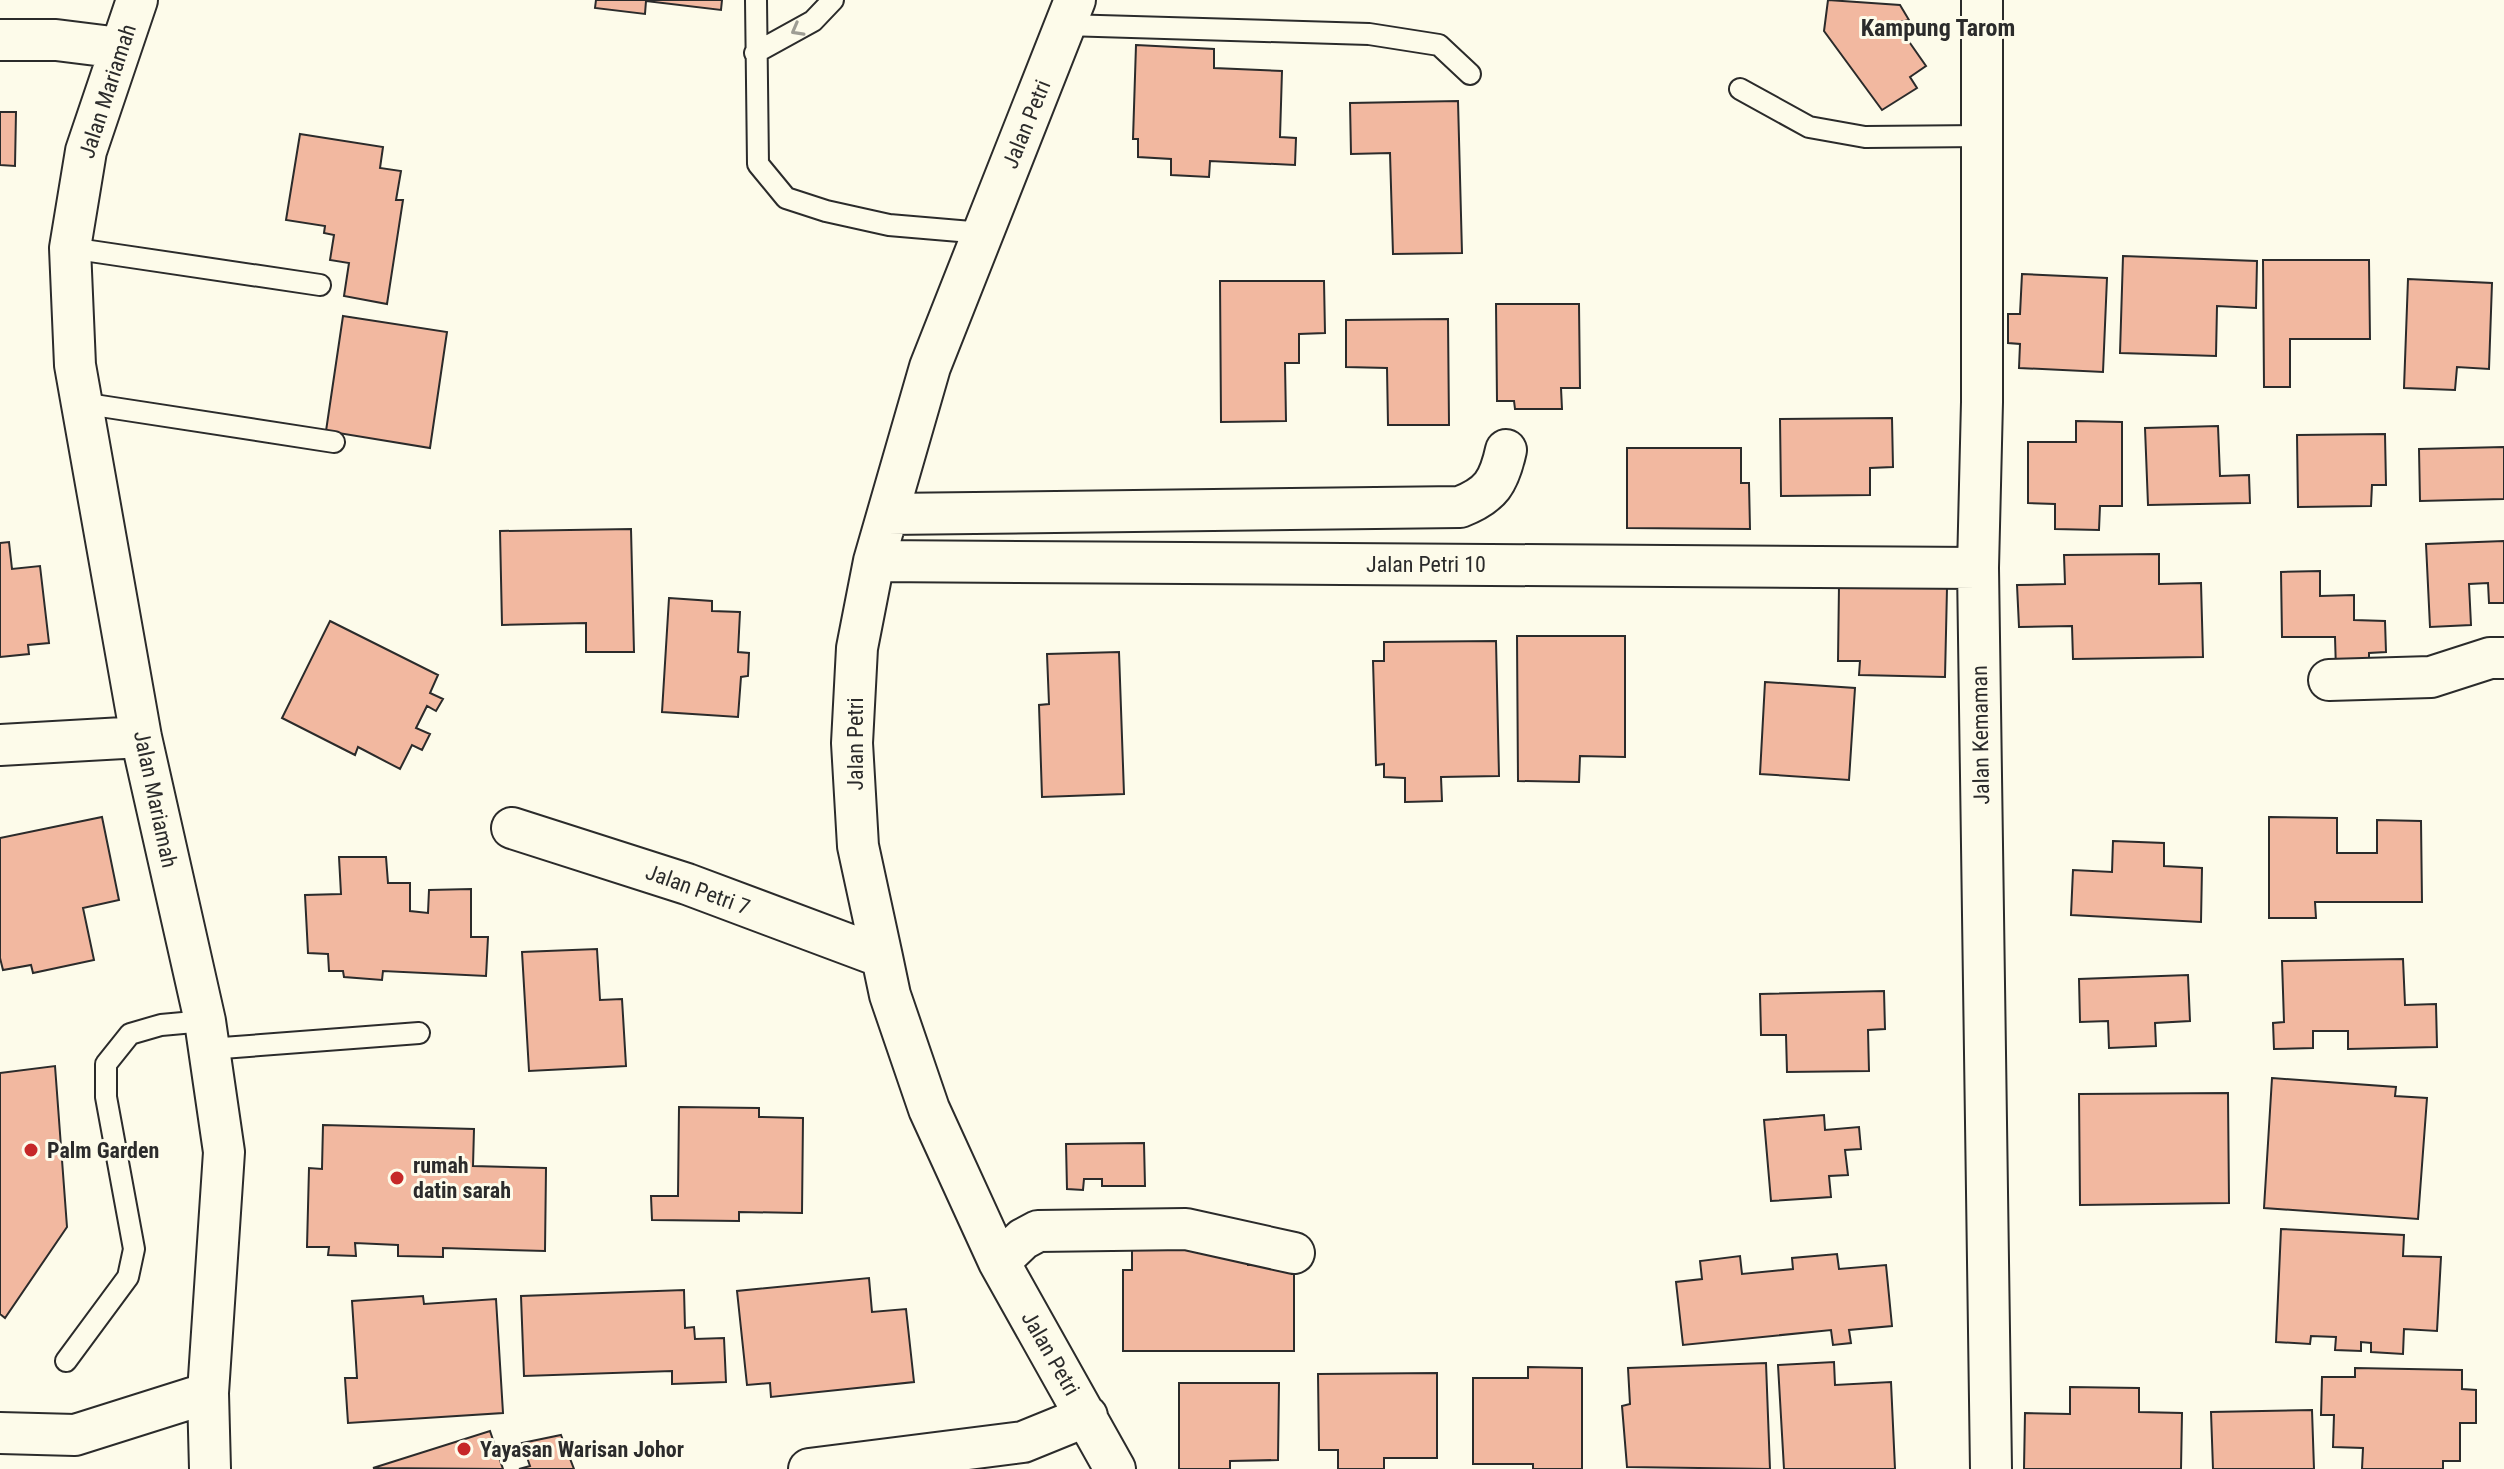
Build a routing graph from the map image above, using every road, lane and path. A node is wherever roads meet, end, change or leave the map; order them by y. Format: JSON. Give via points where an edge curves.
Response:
{"nodes":[{"id":1,"x":137,"y":0,"type":"edge"},
{"id":2,"x":756,"y":0,"type":"edge"},
{"id":3,"x":833,"y":0,"type":"edge"},
{"id":4,"x":1982,"y":0,"type":"edge"},
{"id":5,"x":1070,"y":13,"type":"edge"},
{"id":6,"x":0,"y":40,"type":"edge"},
{"id":7,"x":120,"y":48,"type":"junction"},
{"id":8,"x":755,"y":53,"type":"junction"},
{"id":9,"x":1470,"y":74,"type":"dead end"},
{"id":10,"x":1740,"y":89,"type":"dead end"},
{"id":11,"x":1982,"y":136,"type":"junction"},
{"id":12,"x":983,"y":233,"type":"junction"},
{"id":13,"x":70,"y":248,"type":"junction"},
{"id":14,"x":320,"y":285,"type":"dead end"},
{"id":15,"x":81,"y":403,"type":"junction"},
{"id":16,"x":334,"y":442,"type":"dead end"},
{"id":17,"x":1506,"y":450,"type":"dead end"},
{"id":18,"x":888,"y":514,"type":"junction"},
{"id":19,"x":874,"y":561,"type":"junction"},
{"id":20,"x":1978,"y":568,"type":"junction"},
{"id":21,"x":2504,"y":658,"type":"edge"},
{"id":22,"x":2329,"y":680,"type":"dead end"},
{"id":23,"x":141,"y":737,"type":"junction"},
{"id":24,"x":0,"y":745,"type":"edge"},
{"id":25,"x":512,"y":828,"type":"dead end"},
{"id":26,"x":882,"y":957,"type":"junction"},
{"id":27,"x":419,"y":1033,"type":"dead end"},
{"id":28,"x":207,"y":1035,"type":"junction"},
{"id":29,"x":1294,"y":1253,"type":"dead end"},
{"id":30,"x":999,"y":1262,"type":"junction"},
{"id":31,"x":66,"y":1361,"type":"dead end"},
{"id":32,"x":208,"y":1393,"type":"junction"},
{"id":33,"x":1087,"y":1416,"type":"junction"},
{"id":34,"x":0,"y":1433,"type":"edge"},
{"id":35,"x":210,"y":1469,"type":"edge"},
{"id":36,"x":809,"y":1469,"type":"edge"},
{"id":37,"x":1115,"y":1469,"type":"edge"},
{"id":38,"x":1991,"y":1469,"type":"edge"}],
"edges":[{"from":1,"to":7,"type":"street","name":"Jalan Mariamah"},
{"from":2,"to":8,"type":"lane"},
{"from":3,"to":8,"type":"lane","one_way":true,"via":[[813,21]]},
{"from":4,"to":11,"type":"street","name":"Jalan Kemaman"},
{"from":5,"to":9,"type":"lane","via":[[1369,34],[1439,45]]},
{"from":5,"to":12,"type":"street","name":"Jalan Petri"},
{"from":6,"to":7,"type":"street"},
{"from":7,"to":13,"type":"street","name":"Jalan Mariamah","via":[[86,151]]},
{"from":8,"to":12,"type":"lane","via":[[758,164],[786,198],[889,225]]},
{"from":10,"to":11,"type":"lane","via":[[1809,127],[1865,137]]},
{"from":11,"to":20,"type":"street","name":"Jalan Kemaman"},
{"from":12,"to":18,"type":"street","name":"Jalan Petri","via":[[930,367]]},
{"from":13,"to":14,"type":"lane"},
{"from":13,"to":15,"type":"street","name":"Jalan Mariamah"},
{"from":15,"to":16,"type":"lane"},
{"from":15,"to":23,"type":"street","name":"Jalan Mariamah"},
{"from":17,"to":18,"type":"street","via":[[1493,487],[1460,507]]},
{"from":18,"to":19,"type":"street","name":"Jalan Petri"},
{"from":19,"to":20,"type":"street","name":"Jalan Petri 10"},
{"from":19,"to":26,"type":"street","name":"Jalan Petri","via":[[857,648],[852,743],[858,846]]},
{"from":20,"to":38,"type":"street","name":"Jalan Kemaman"},
{"from":21,"to":22,"type":"street","via":[[2431,677]]},
{"from":23,"to":24,"type":"street"},
{"from":23,"to":28,"type":"street","name":"Jalan Mariamah"},
{"from":25,"to":26,"type":"street","name":"Jalan Petri 7","via":[[687,884]]},
{"from":26,"to":30,"type":"street","name":"Jalan Petri","via":[[929,1109]]},
{"from":27,"to":28,"type":"lane"},
{"from":28,"to":31,"type":"lane","via":[[161,1025],[130,1034],[106,1064],[106,1097],[134,1249],[128,1277]]},
{"from":28,"to":32,"type":"street","name":"Jalan Mariamah","via":[[224,1152]]},
{"from":29,"to":30,"type":"street","via":[[1186,1229],[1038,1231]]},
{"from":30,"to":33,"type":"street","name":"Jalan Petri"},
{"from":32,"to":34,"type":"street","via":[[75,1435]]},
{"from":32,"to":35,"type":"street","name":"Jalan Mariamah"},
{"from":33,"to":36,"type":"street","via":[[1023,1442]]},
{"from":33,"to":37,"type":"street","name":"Jalan Petri"}]}
